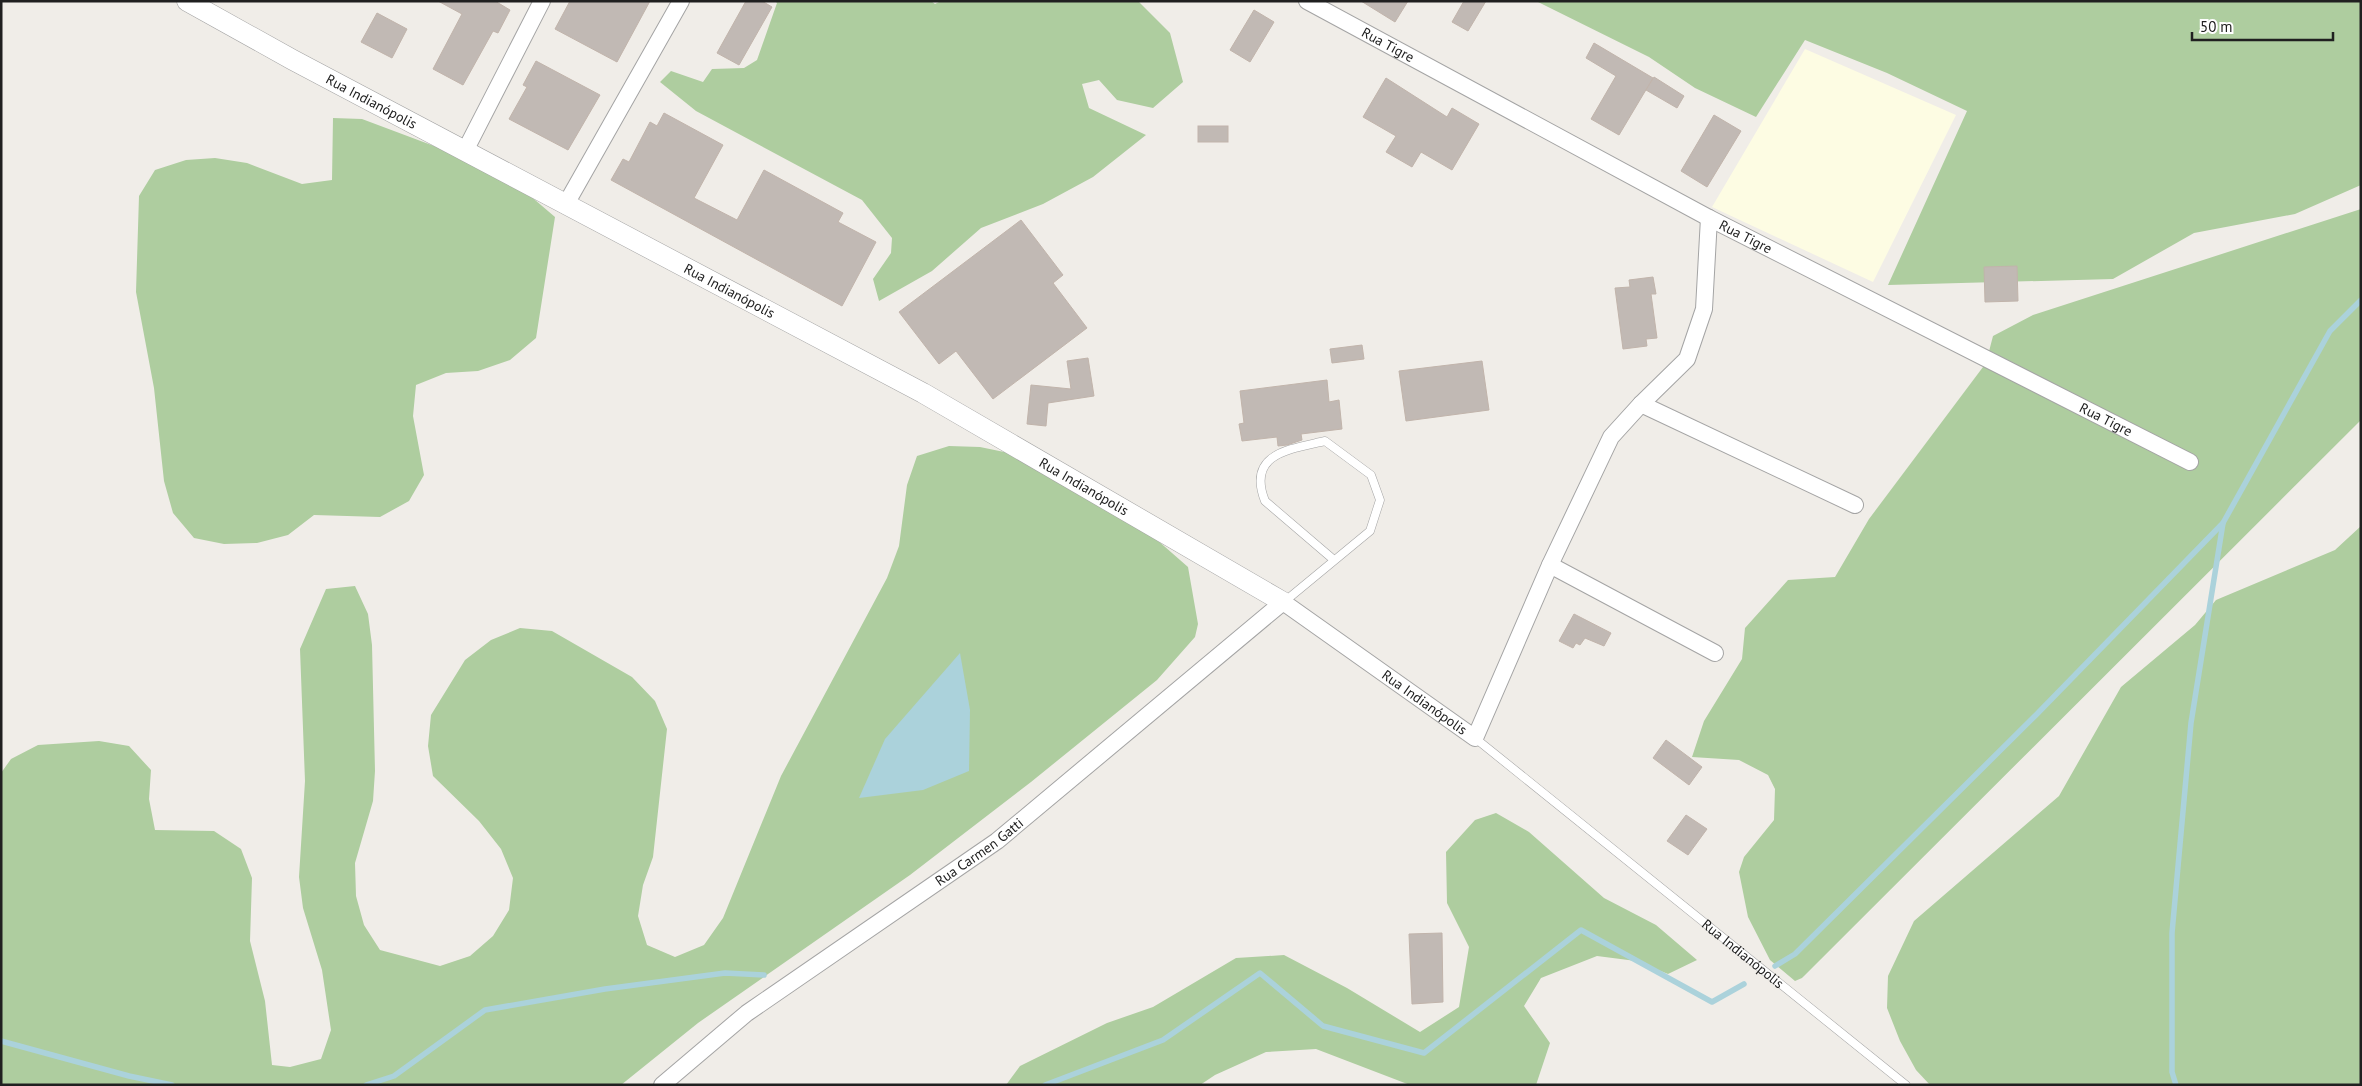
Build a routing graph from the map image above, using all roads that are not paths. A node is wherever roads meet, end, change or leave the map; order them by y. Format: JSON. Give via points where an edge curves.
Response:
{"nodes":[{"id":1,"x":187,"y":1,"type":"edge"},
{"id":2,"x":542,"y":1,"type":"edge"},
{"id":3,"x":680,"y":1,"type":"edge"},
{"id":4,"x":1307,"y":1,"type":"edge"},
{"id":5,"x":465,"y":151,"type":"junction"},
{"id":6,"x":566,"y":204,"type":"junction"},
{"id":7,"x":1709,"y":218,"type":"junction"},
{"id":8,"x":1641,"y":404,"type":"junction"},
{"id":9,"x":2190,"y":462,"type":"dead end"},
{"id":10,"x":1855,"y":505,"type":"dead end"},
{"id":11,"x":1334,"y":560,"type":"junction"},
{"id":12,"x":1550,"y":565,"type":"junction"},
{"id":13,"x":1284,"y":602,"type":"junction"},
{"id":14,"x":1715,"y":653,"type":"dead end"},
{"id":15,"x":1475,"y":738,"type":"junction"},
{"id":16,"x":662,"y":1085,"type":"edge"},
{"id":17,"x":1906,"y":1085,"type":"edge"}],
"edges":[{"from":1,"to":5,"type":"street","name":"Rua Indianópolis"},
{"from":2,"to":5,"type":"street"},
{"from":3,"to":6,"type":"street"},
{"from":4,"to":7,"type":"street","name":"Rua Tigre"},
{"from":5,"to":6,"type":"street","name":"Rua Indianópolis"},
{"from":6,"to":13,"type":"street","name":"Rua Indianópolis","via":[[923,393]]},
{"from":7,"to":8,"type":"street","via":[[1704,309],[1686,359]]},
{"from":7,"to":9,"type":"street","name":"Rua Tigre"},
{"from":8,"to":10,"type":"street"},
{"from":8,"to":12,"type":"street","via":[[1612,437]]},
{"from":11,"to":11,"type":"lane","via":[[1265,501],[1260,488],[1264,466],[1280,452],[1325,441],[1371,475],[1380,500],[1370,531]]},
{"from":11,"to":13,"type":"lane"},
{"from":12,"to":14,"type":"street"},
{"from":12,"to":15,"type":"street"},
{"from":13,"to":15,"type":"street","name":"Rua Indianópolis"},
{"from":13,"to":16,"type":"street","name":"Rua Carmen Gatti","via":[[998,841],[747,1013]]},
{"from":15,"to":17,"type":"lane","name":"Rua Indianópolis"}]}
